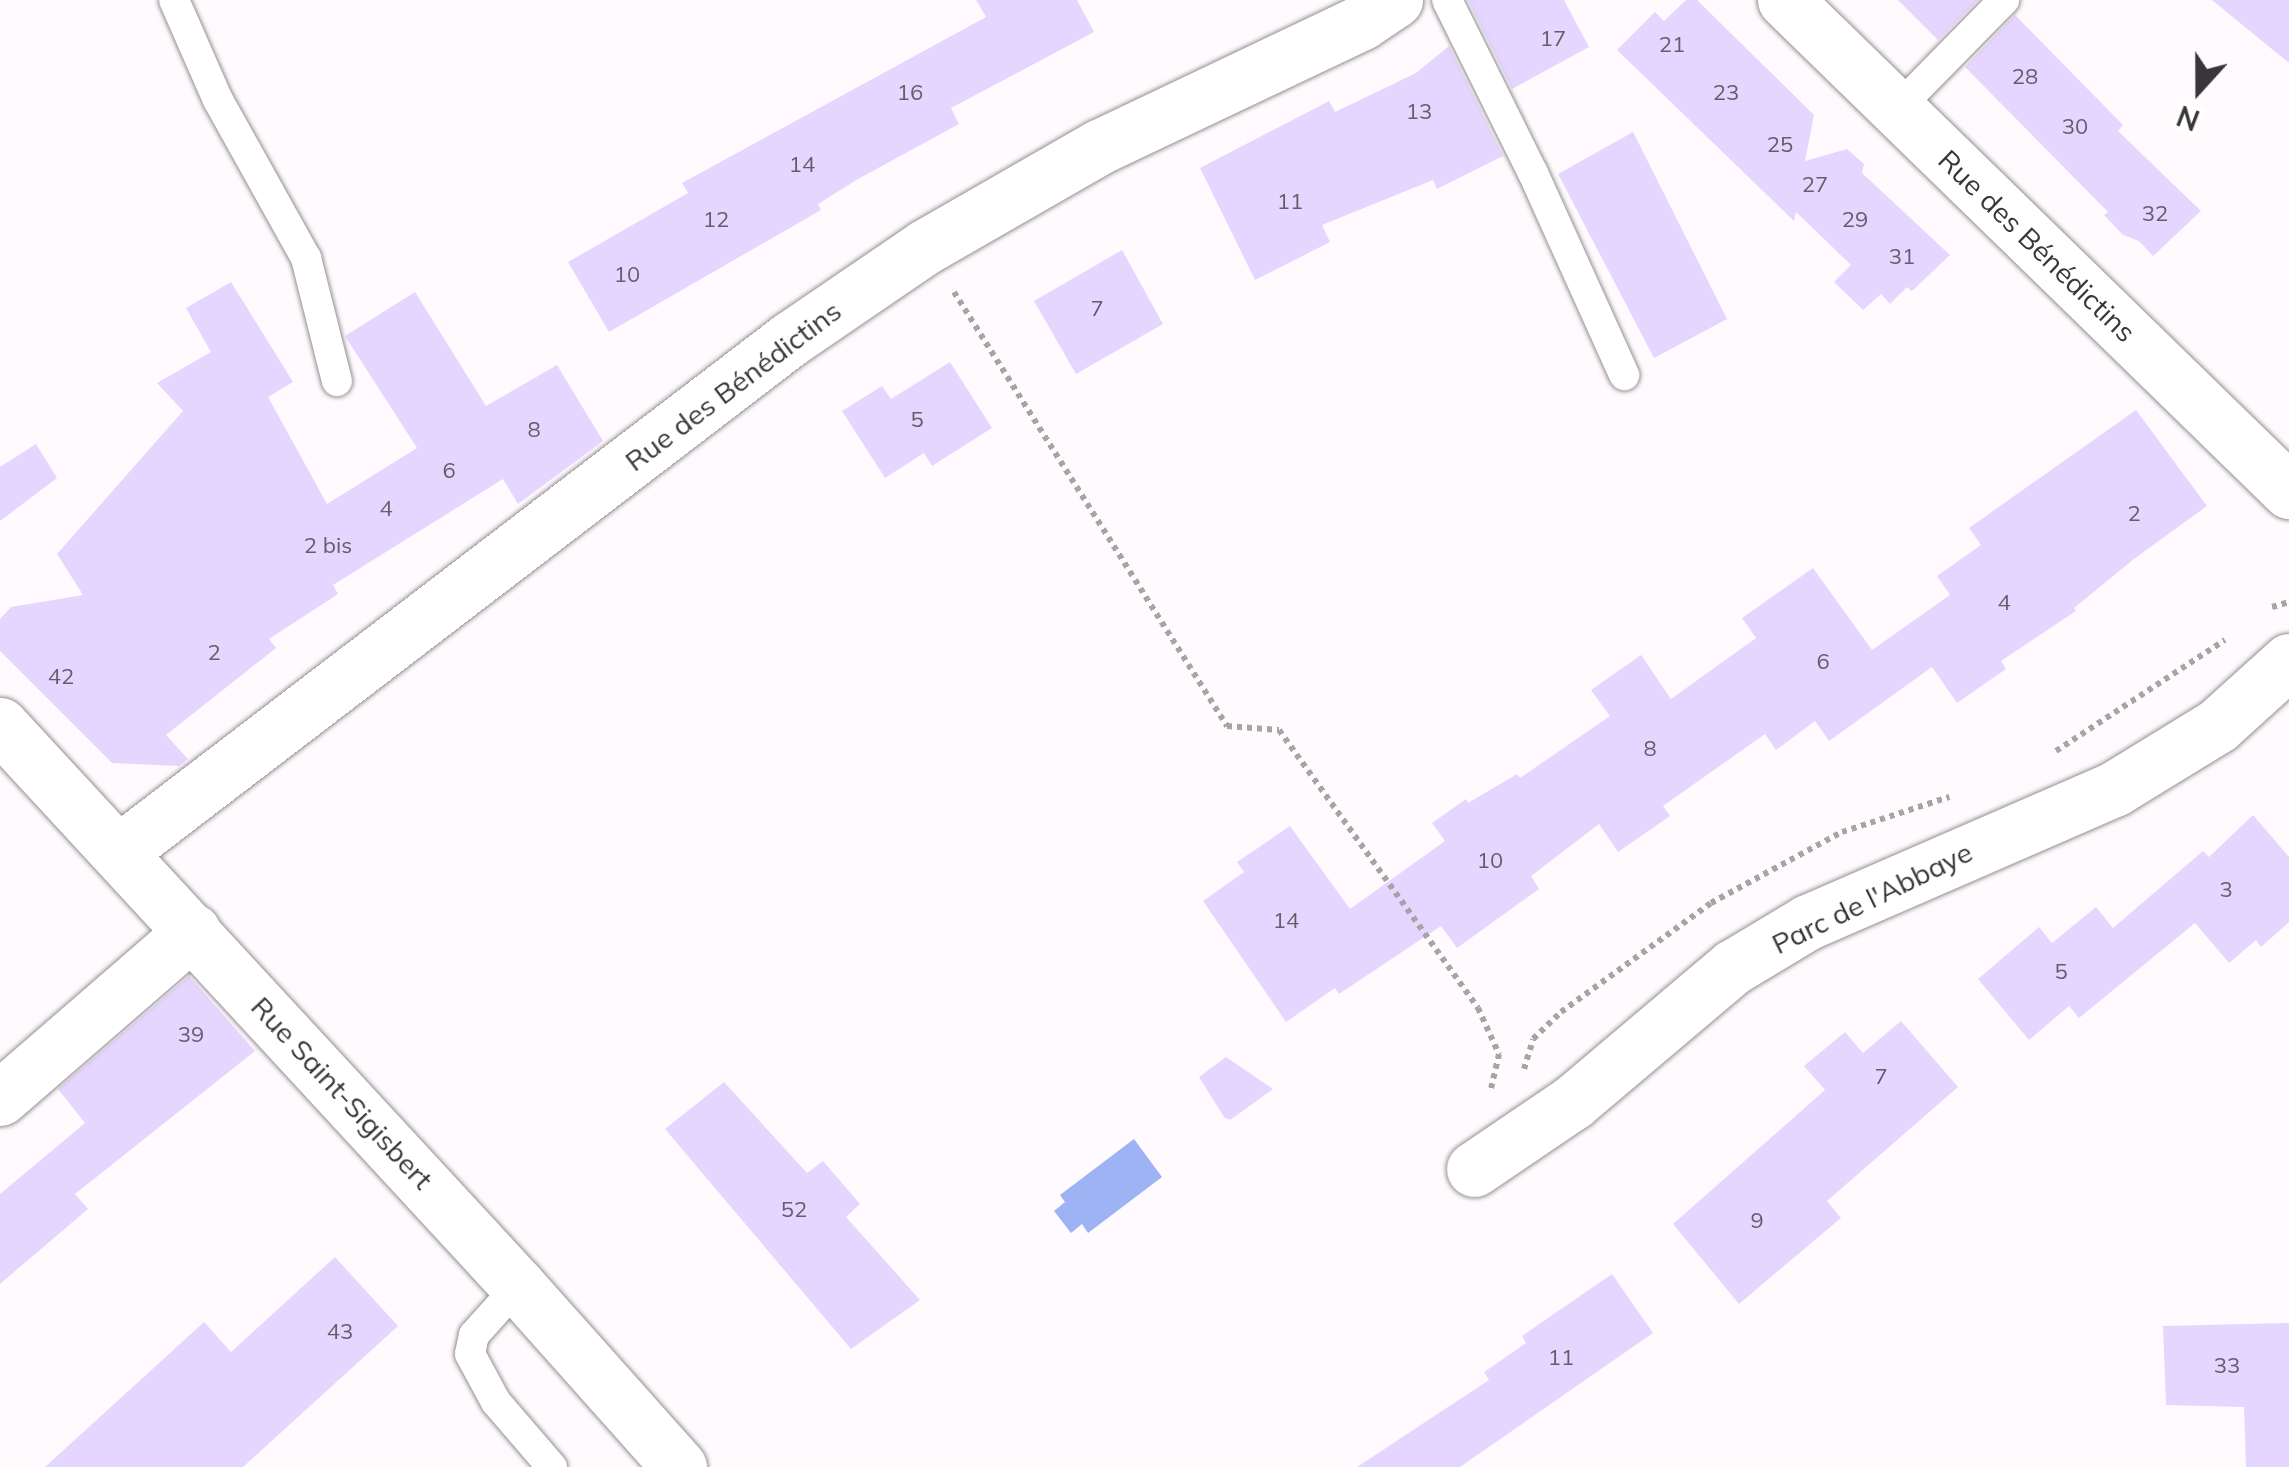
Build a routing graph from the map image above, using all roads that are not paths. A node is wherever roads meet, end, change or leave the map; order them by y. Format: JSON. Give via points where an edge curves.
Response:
{"nodes":[{"id":1,"x":174,"y":0,"type":"edge"},
{"id":2,"x":1395,"y":0,"type":"edge"},
{"id":3,"x":1447,"y":0,"type":"edge"},
{"id":4,"x":1786,"y":0,"type":"edge"},
{"id":5,"x":2004,"y":0,"type":"edge"},
{"id":6,"x":1897,"y":108,"type":"junction"},
{"id":7,"x":1624,"y":375,"type":"dead end"},
{"id":8,"x":337,"y":381,"type":"dead end"},
{"id":9,"x":2289,"y":491,"type":"edge"},
{"id":10,"x":2289,"y":661,"type":"edge"},
{"id":11,"x":0,"y":725,"type":"edge"},
{"id":12,"x":120,"y":851,"type":"junction"},
{"id":13,"x":193,"y":931,"type":"junction"},
{"id":14,"x":0,"y":1098,"type":"edge"},
{"id":15,"x":1474,"y":1169,"type":"road end"},
{"id":16,"x":518,"y":1286,"type":"junction"},
{"id":17,"x":552,"y":1467,"type":"edge"},
{"id":18,"x":678,"y":1467,"type":"edge"}],
"edges":[{"from":1,"to":8,"type":"lane","via":[[218,100],[306,258]]},
{"from":2,"to":12,"type":"street","name":"Rue des Bénédictins","via":[[1362,22],[1099,147],[925,247],[790,339]]},
{"from":3,"to":7,"type":"lane"},
{"from":4,"to":6,"type":"street","name":"Rue des Bénédictins"},
{"from":5,"to":6,"type":"lane"},
{"from":6,"to":9,"type":"street","name":"Rue des Bénédictins"},
{"from":10,"to":15,"type":"street","name":"Parc de l'Abbaye","via":[[2217,726],[2114,789],[1825,914],[1733,967],[1572,1102]]},
{"from":11,"to":12,"type":"street","name":"Rue Saint-Sigisbert"},
{"from":12,"to":13,"type":"street","name":"Rue Saint-Sigisbert"},
{"from":13,"to":14,"type":"street"},
{"from":13,"to":16,"type":"street","name":"Rue Saint-Sigisbert"},
{"from":16,"to":17,"type":"lane","via":[[474,1335],[470,1354],[496,1402]]},
{"from":16,"to":18,"type":"street","name":"Rue Saint-Sigisbert"}]}
